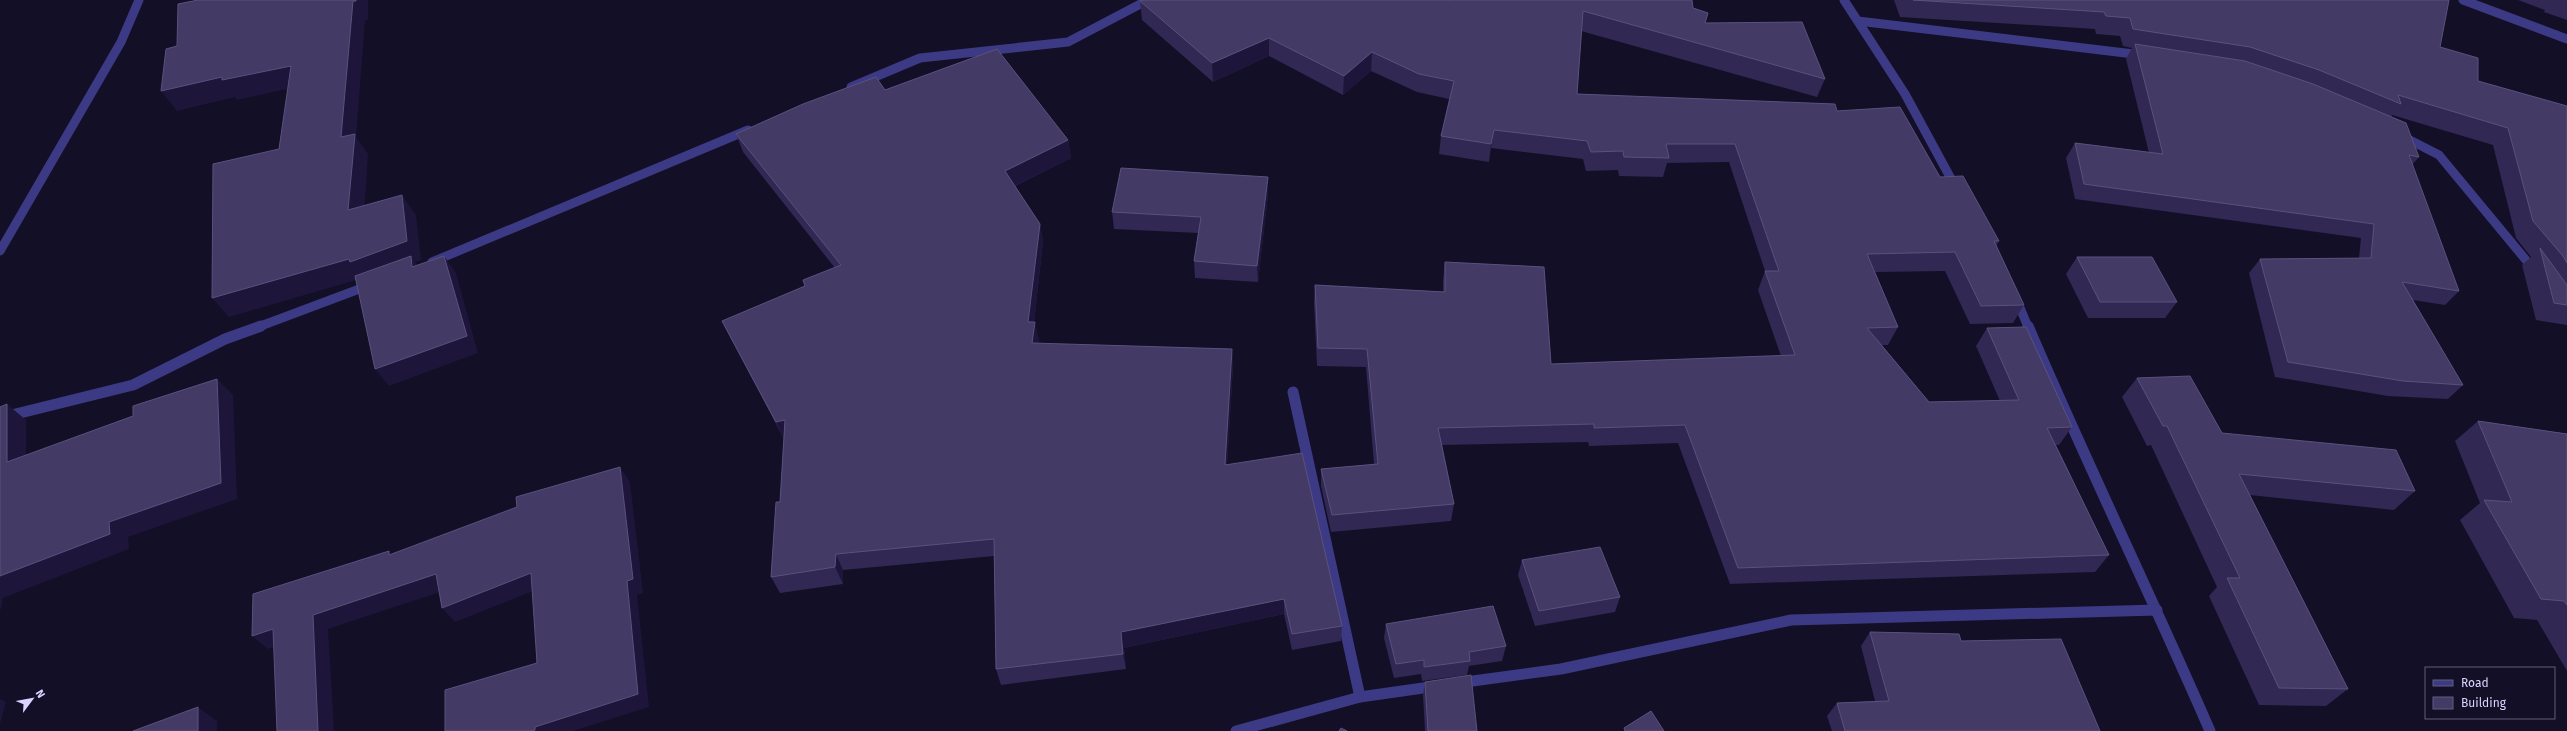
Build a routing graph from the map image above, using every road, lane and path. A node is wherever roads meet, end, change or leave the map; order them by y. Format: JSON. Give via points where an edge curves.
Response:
{"nodes":[{"id":1,"x":139,"y":0,"type":"edge"},
{"id":2,"x":1148,"y":0,"type":"edge"},
{"id":3,"x":1844,"y":0,"type":"edge"},
{"id":4,"x":2463,"y":0,"type":"edge"},
{"id":5,"x":1858,"y":21,"type":"junction"},
{"id":6,"x":2567,"y":39,"type":"edge"},
{"id":7,"x":2152,"y":57,"type":"edge"},
{"id":8,"x":839,"y":92,"type":"edge"},
{"id":9,"x":758,"y":126,"type":"edge"},
{"id":10,"x":2391,"y":130,"type":"edge"},
{"id":11,"x":1961,"y":198,"type":"edge"},
{"id":12,"x":0,"y":251,"type":"edge"},
{"id":13,"x":419,"y":267,"type":"edge"},
{"id":14,"x":2540,"y":277,"type":"dead end"},
{"id":15,"x":382,"y":281,"type":"edge"},
{"id":16,"x":2010,"y":288,"type":"edge"},
{"id":17,"x":1293,"y":392,"type":"dead end"},
{"id":18,"x":0,"y":418,"type":"edge"},
{"id":19,"x":2157,"y":610,"type":"junction"},
{"id":20,"x":1360,"y":696,"type":"junction"},
{"id":21,"x":1236,"y":731,"type":"edge"},
{"id":22,"x":2210,"y":731,"type":"edge"}],
"edges":[{"from":1,"to":12,"type":"street","via":[[122,42]]},
{"from":2,"to":8,"type":"street","via":[[1068,42],[920,58]]},
{"from":3,"to":5,"type":"street"},
{"from":4,"to":6,"type":"street"},
{"from":5,"to":7,"type":"street"},
{"from":5,"to":11,"type":"street","via":[[1905,94]]},
{"from":9,"to":13,"type":"street"},
{"from":10,"to":14,"type":"street","via":[[2439,154]]},
{"from":15,"to":18,"type":"street","via":[[225,339],[133,385]]},
{"from":16,"to":19,"type":"street","via":[[2079,446]]},
{"from":17,"to":20,"type":"street"},
{"from":19,"to":20,"type":"street","via":[[1791,620],[1561,669]]},
{"from":19,"to":22,"type":"street"},
{"from":20,"to":21,"type":"street"}]}
